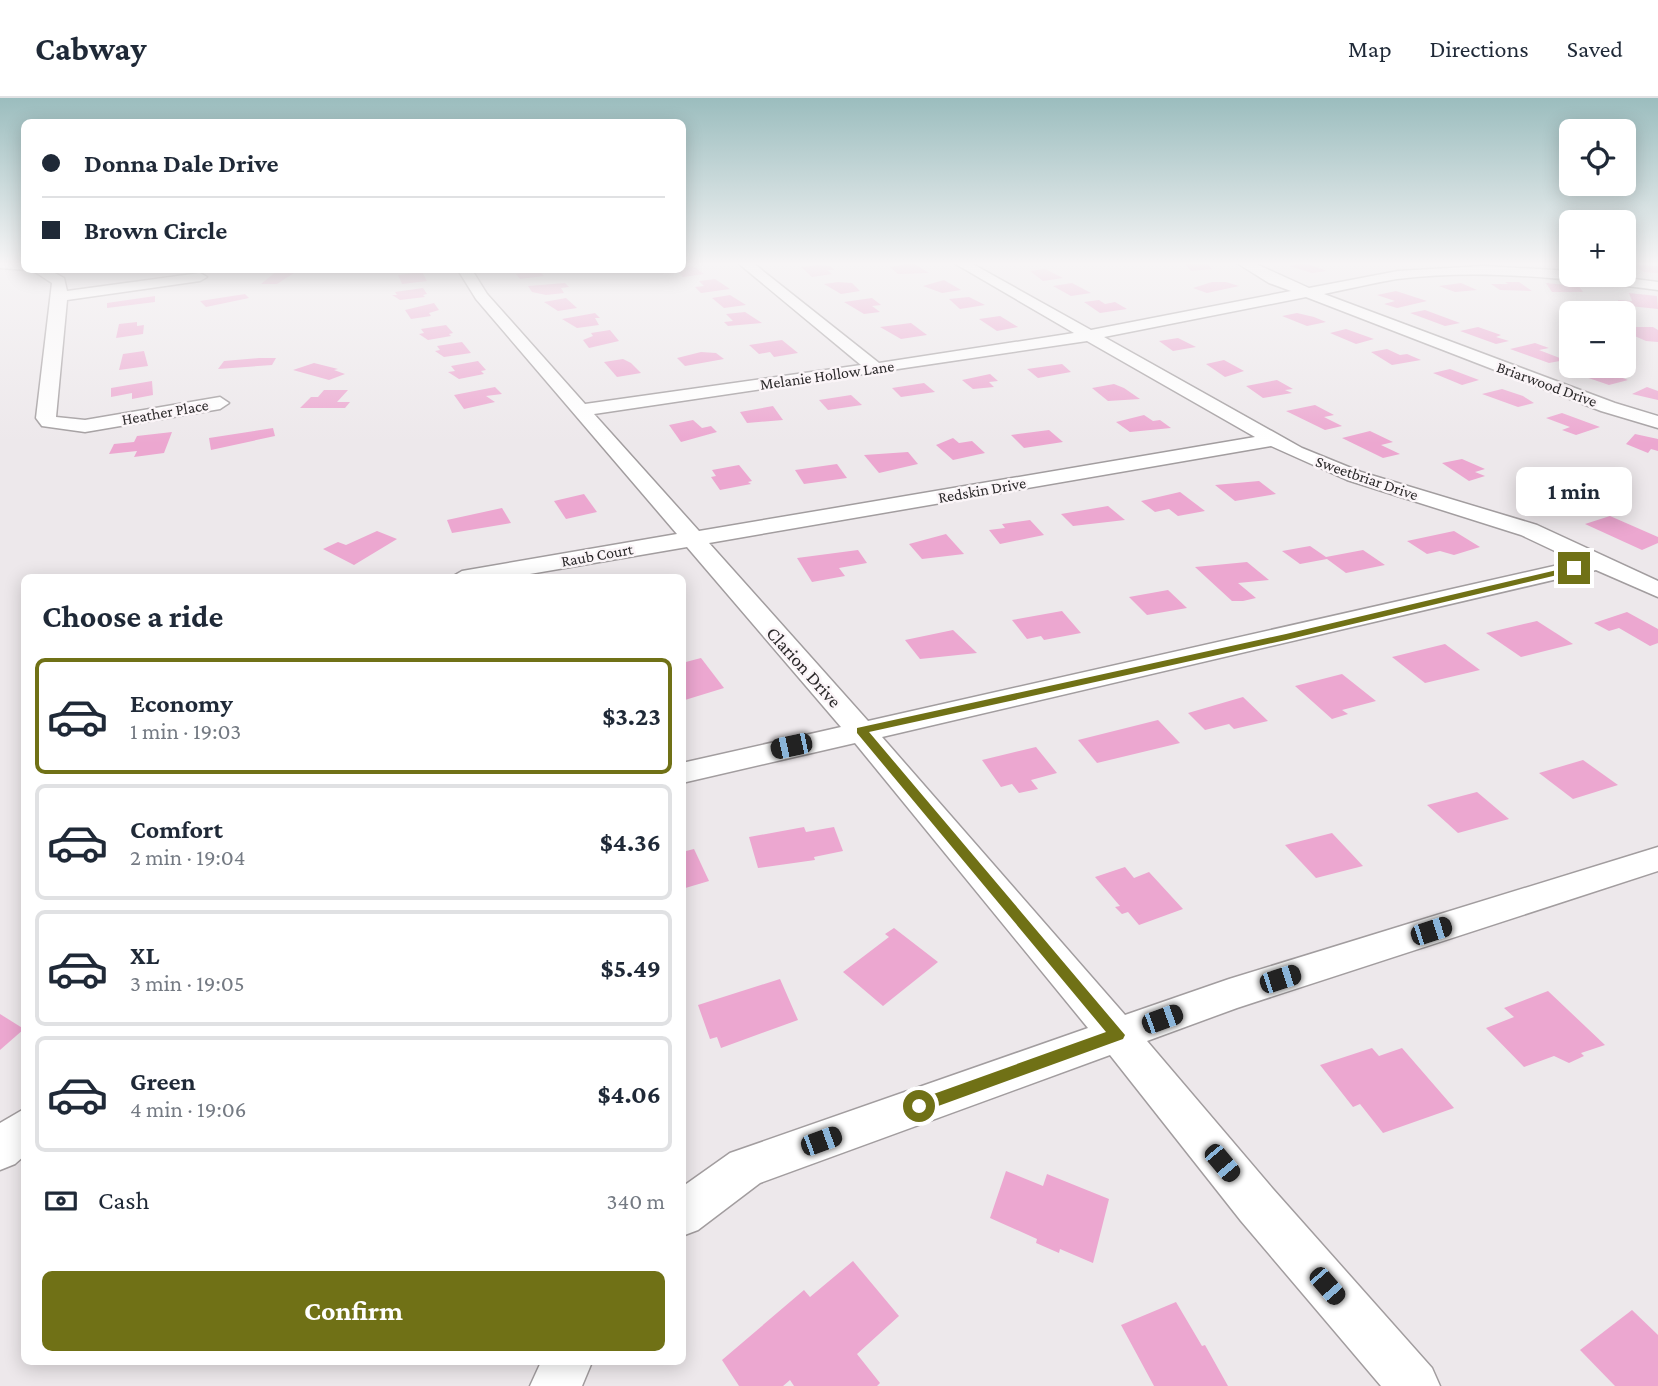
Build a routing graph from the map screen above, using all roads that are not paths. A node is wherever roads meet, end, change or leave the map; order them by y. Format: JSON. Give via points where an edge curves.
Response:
{"nodes":[{"id":1,"x":57,"y":323,"type":"edge"},
{"id":2,"x":505,"y":323,"type":"edge"},
{"id":3,"x":819,"y":323,"type":"edge"},
{"id":4,"x":1066,"y":323,"type":"edge"},
{"id":5,"x":1154,"y":323,"type":"edge"},
{"id":6,"x":1386,"y":323,"type":"edge"},
{"id":7,"x":1089,"y":336,"type":"junction"},
{"id":8,"x":875,"y":368,"type":"junction"},
{"id":9,"x":220,"y":403,"type":"dead end"},
{"id":10,"x":580,"y":410,"type":"junction"},
{"id":11,"x":1658,"y":422,"type":"edge"},
{"id":12,"x":1273,"y":440,"type":"junction"},
{"id":13,"x":691,"y":539,"type":"junction"},
{"id":14,"x":1601,"y":562,"type":"junction"},
{"id":15,"x":485,"y":574,"type":"edge"},
{"id":16,"x":1658,"y":590,"type":"edge"},
{"id":17,"x":861,"y":730,"type":"junction"},
{"id":18,"x":686,"y":772,"type":"edge"},
{"id":19,"x":1658,"y":859,"type":"edge"},
{"id":20,"x":1117,"y":1035,"type":"junction"},
{"id":21,"x":21,"y":1132,"type":"edge"},
{"id":22,"x":0,"y":1150,"type":"edge"},
{"id":23,"x":686,"y":1211,"type":"edge"},
{"id":24,"x":566,"y":1365,"type":"edge"},
{"id":25,"x":556,"y":1386,"type":"edge"},
{"id":26,"x":1414,"y":1386,"type":"edge"}],
"edges":[{"from":1,"to":9,"type":"street","name":"Heather Place","via":[[46,418],[56,425],[108,431]]},
{"from":2,"to":10,"type":"street","name":"Clarion Drive"},
{"from":3,"to":8,"type":"street"},
{"from":4,"to":7,"type":"street","name":"Sweetbriar Drive"},
{"from":5,"to":7,"type":"street","name":"Melanie Hollow Lane"},
{"from":6,"to":11,"type":"street","name":"Briarwood Drive"},
{"from":7,"to":8,"type":"street","name":"Melanie Hollow Lane"},
{"from":7,"to":12,"type":"street","name":"Sweetbriar Drive"},
{"from":8,"to":10,"type":"street","name":"Melanie Hollow Lane"},
{"from":10,"to":13,"type":"street","name":"Clarion Drive"},
{"from":12,"to":13,"type":"street","name":"Redskin Drive"},
{"from":12,"to":14,"type":"street","name":"Sweetbriar Drive","via":[[1322,464],[1488,515]]},
{"from":13,"to":15,"type":"street","name":"Raub Court"},
{"from":13,"to":17,"type":"street","name":"Clarion Drive"},
{"from":14,"to":16,"type":"street","name":"Sweetbriar Drive"},
{"from":14,"to":17,"type":"street"},
{"from":17,"to":18,"type":"street"},
{"from":17,"to":20,"type":"street","name":"Clarion Drive"},
{"from":19,"to":20,"type":"street"},
{"from":20,"to":23,"type":"street","via":[[746,1168]]},
{"from":20,"to":26,"type":"street","name":"Clarion Drive"},
{"from":21,"to":22,"type":"street"},
{"from":24,"to":25,"type":"street"}]}
